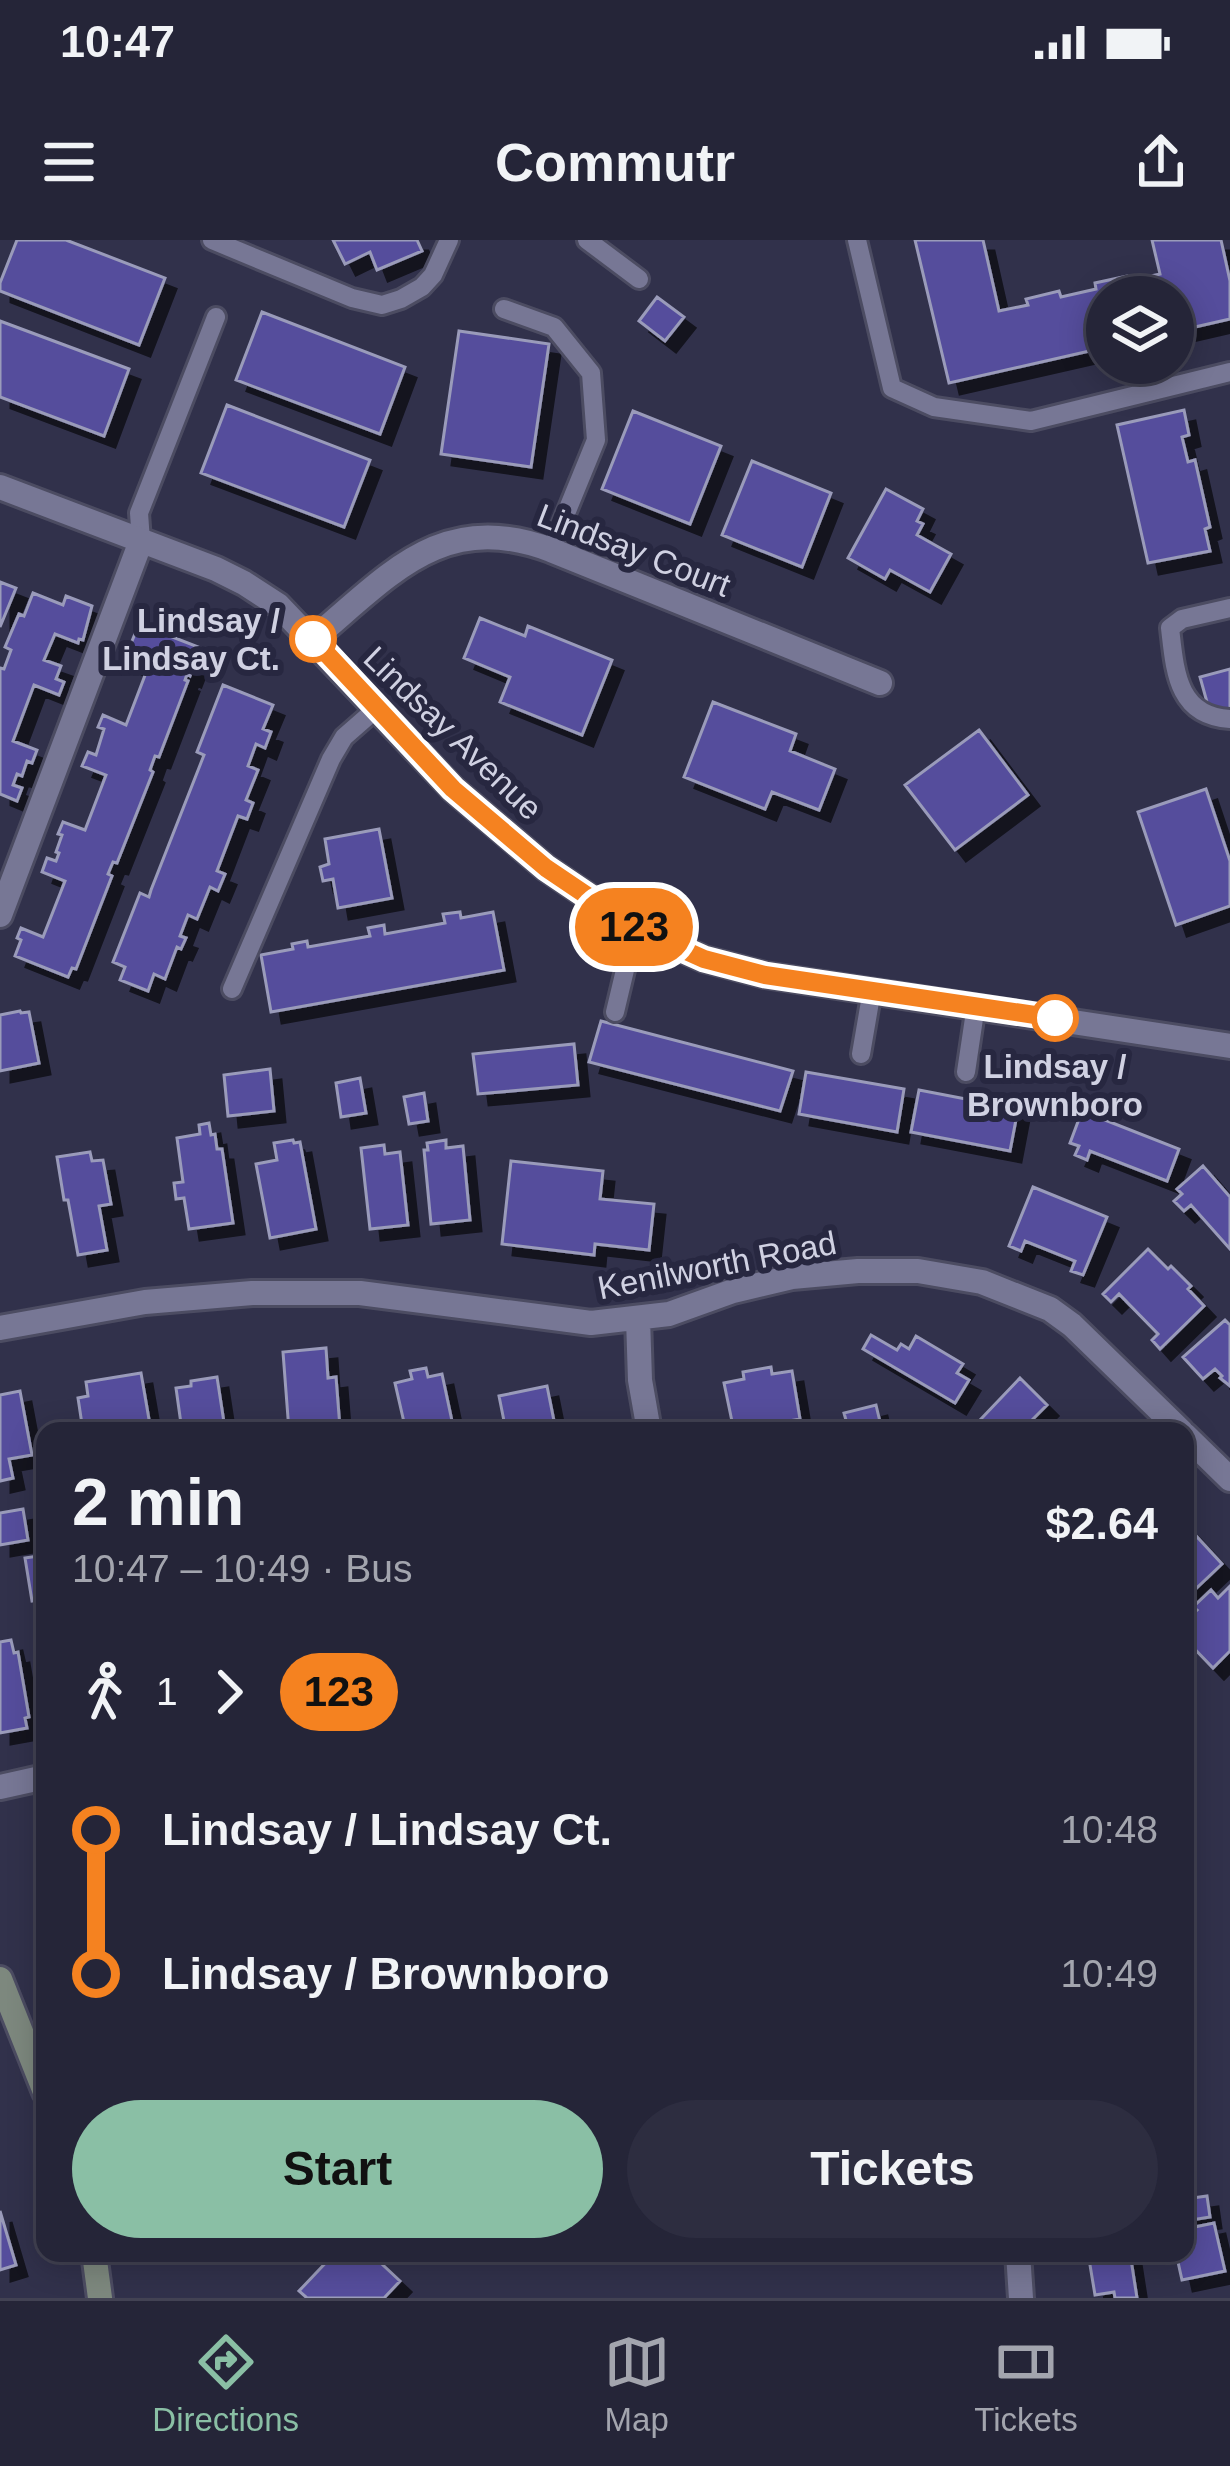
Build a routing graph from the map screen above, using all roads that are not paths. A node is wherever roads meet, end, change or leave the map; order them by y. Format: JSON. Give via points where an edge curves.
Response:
{"nodes":[{"id":1,"x":212,"y":240,"type":"edge"},
{"id":2,"x":449,"y":240,"type":"edge"},
{"id":3,"x":587,"y":240,"type":"edge"},
{"id":4,"x":857,"y":240,"type":"edge"},
{"id":5,"x":639,"y":279,"type":"dead end"},
{"id":6,"x":504,"y":309,"type":"dead end"},
{"id":7,"x":216,"y":316,"type":"dead end"},
{"id":8,"x":1230,"y":372,"type":"edge"},
{"id":9,"x":0,"y":487,"type":"edge"},
{"id":10,"x":141,"y":541,"type":"junction"},
{"id":11,"x":551,"y":550,"type":"junction"},
{"id":12,"x":1230,"y":608,"type":"edge"},
{"id":13,"x":313,"y":639,"type":"junction"},
{"id":14,"x":880,"y":683,"type":"dead end"},
{"id":15,"x":376,"y":709,"type":"junction"},
{"id":16,"x":1230,"y":719,"type":"edge"},
{"id":17,"x":0,"y":915,"type":"edge"},
{"id":18,"x":635,"y":928,"type":"junction"},
{"id":19,"x":232,"y":989,"type":"dead end"},
{"id":20,"x":872,"y":990,"type":"junction"},
{"id":21,"x":976,"y":1005,"type":"junction"},
{"id":22,"x":615,"y":1012,"type":"dead end"},
{"id":23,"x":1230,"y":1046,"type":"edge"},
{"id":24,"x":861,"y":1054,"type":"dead end"},
{"id":25,"x":966,"y":1072,"type":"dead end"},
{"id":26,"x":638,"y":1318,"type":"junction"},
{"id":27,"x":0,"y":1328,"type":"edge"},
{"id":28,"x":647,"y":1422,"type":"edge"},
{"id":29,"x":1172,"y":1422,"type":"edge"},
{"id":30,"x":1194,"y":1444,"type":"edge"},
{"id":31,"x":1230,"y":1479,"type":"edge"},
{"id":32,"x":36,"y":1779,"type":"edge"},
{"id":33,"x":0,"y":1787,"type":"edge"},
{"id":34,"x":0,"y":1979,"type":"edge"},
{"id":35,"x":36,"y":2069,"type":"edge"},
{"id":36,"x":95,"y":2262,"type":"edge"},
{"id":37,"x":1019,"y":2262,"type":"edge"},
{"id":38,"x":100,"y":2298,"type":"edge"},
{"id":39,"x":1021,"y":2298,"type":"edge"}],
"edges":[{"from":1,"to":2,"type":"lane","via":[[382,305],[422,287]]},
{"from":3,"to":5,"type":"lane"},
{"from":4,"to":8,"type":"lane","via":[[892,388],[934,407],[1030,421]]},
{"from":6,"to":11,"type":"lane","via":[[554,327],[592,374],[596,440]]},
{"from":7,"to":10,"type":"lane","via":[[139,513]]},
{"from":9,"to":10,"type":"street","name":"Lindsay Avenue"},
{"from":10,"to":13,"type":"street","name":"Lindsay Avenue","via":[[244,584]]},
{"from":10,"to":17,"type":"street"},
{"from":11,"to":13,"type":"street","name":"Lindsay Court","via":[[504,537],[426,550]]},
{"from":11,"to":14,"type":"street","name":"Lindsay Court"},
{"from":12,"to":16,"type":"lane","via":[[1169,628],[1179,685],[1193,707]]},
{"from":13,"to":15,"type":"street","name":"Lindsay Avenue"},
{"from":15,"to":18,"type":"street","name":"Lindsay Avenue","via":[[546,868]]},
{"from":15,"to":19,"type":"lane","via":[[331,759]]},
{"from":18,"to":20,"type":"street","name":"Lindsay Avenue","via":[[765,975]]},
{"from":18,"to":22,"type":"lane"},
{"from":20,"to":21,"type":"street","name":"Lindsay Avenue"},
{"from":20,"to":24,"type":"lane"},
{"from":21,"to":23,"type":"street","name":"Lindsay Avenue"},
{"from":21,"to":25,"type":"lane"},
{"from":26,"to":27,"type":"street","name":"Kenilworth Road","via":[[591,1323],[360,1293],[252,1293]]},
{"from":26,"to":28,"type":"street"},
{"from":26,"to":29,"type":"street","name":"Kenilworth Road","via":[[792,1276],[918,1271],[982,1282],[1072,1325]]},
{"from":30,"to":31,"type":"street","name":"Kenilworth Road"},
{"from":32,"to":33,"type":"street"},
{"from":34,"to":35,"type":"street"},
{"from":36,"to":38,"type":"street"},
{"from":37,"to":39,"type":"street"}]}
